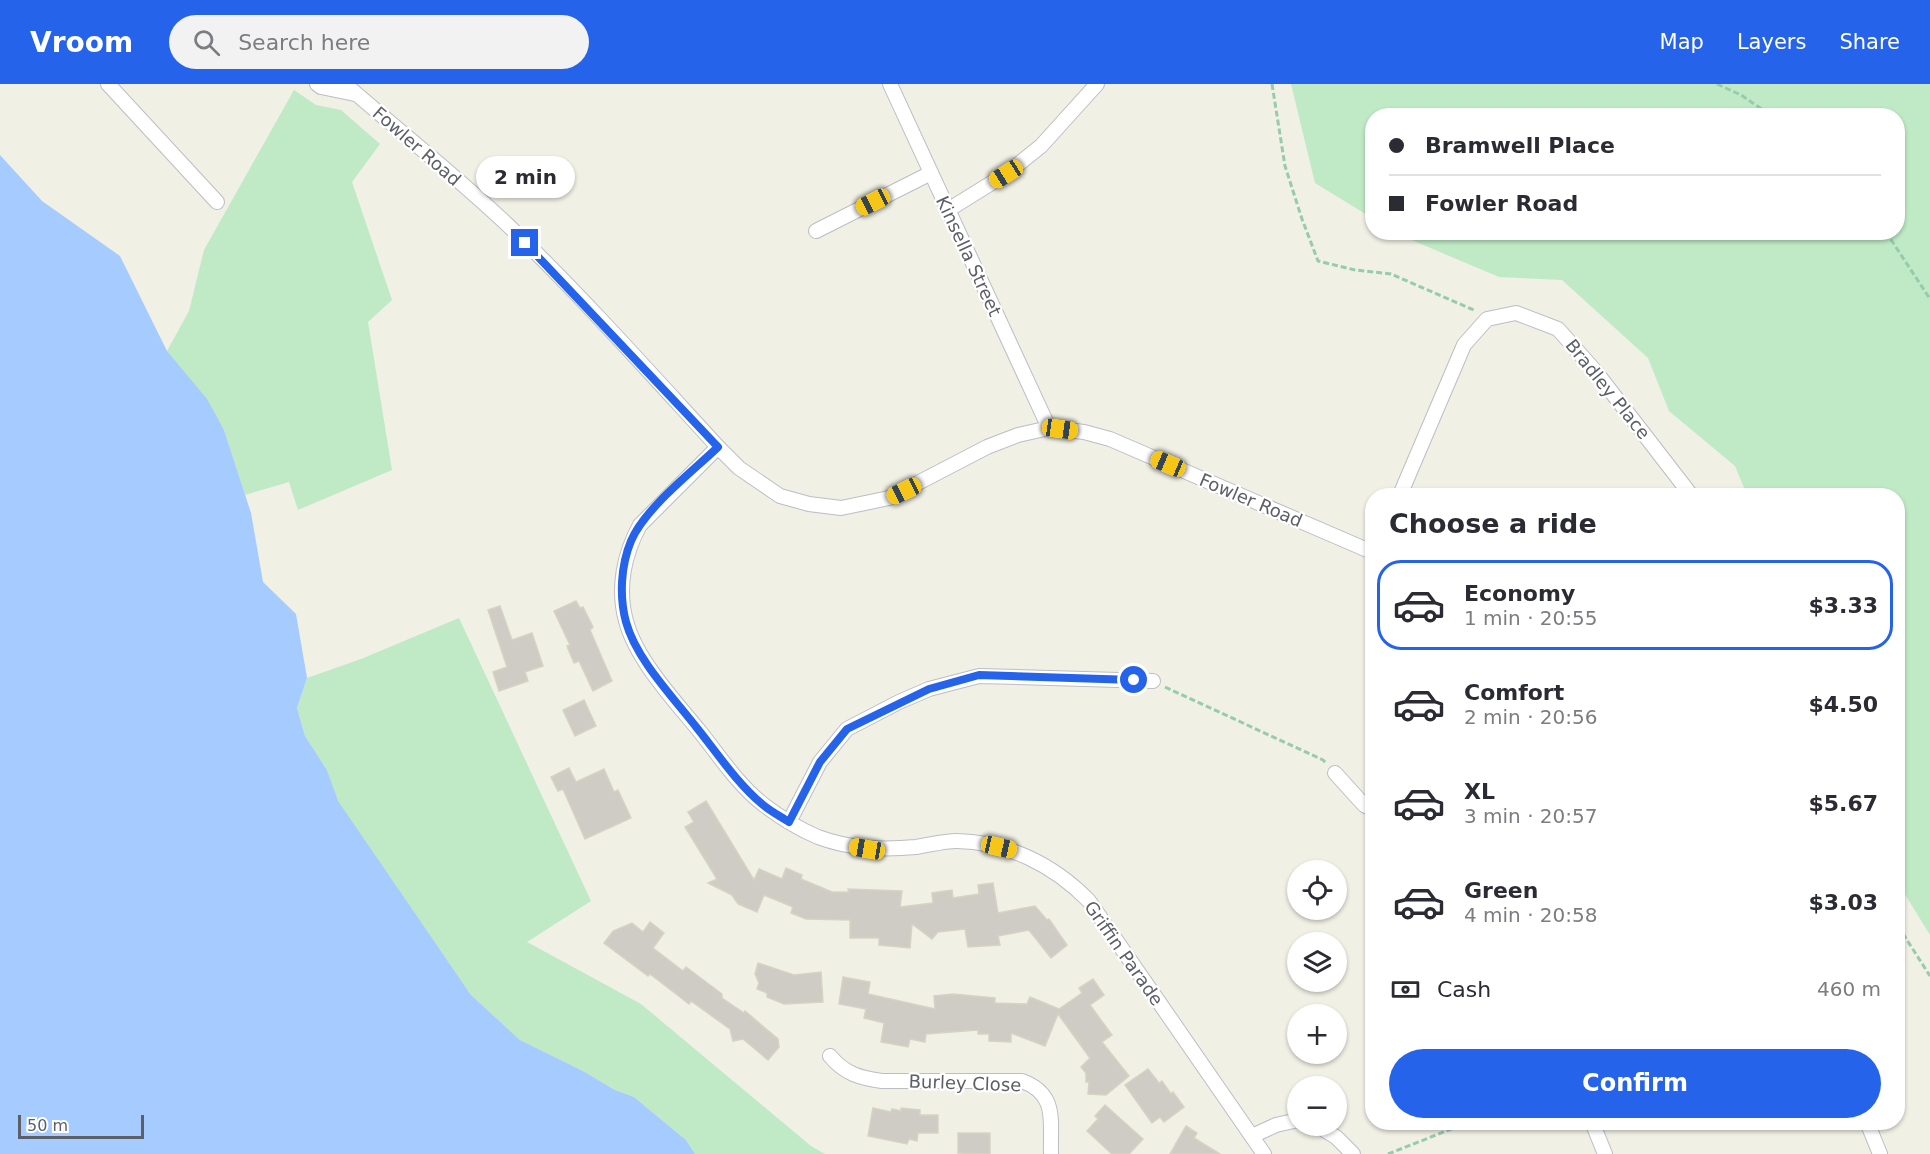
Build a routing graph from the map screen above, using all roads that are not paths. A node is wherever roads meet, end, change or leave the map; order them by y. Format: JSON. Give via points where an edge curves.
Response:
{"nodes":[{"id":1,"x":108,"y":84,"type":"edge"},
{"id":2,"x":317,"y":84,"type":"edge"},
{"id":3,"x":345,"y":84,"type":"edge"},
{"id":4,"x":890,"y":84,"type":"edge"},
{"id":5,"x":1097,"y":84,"type":"edge"},
{"id":6,"x":356,"y":94,"type":"junction"},
{"id":7,"x":931,"y":173,"type":"junction"},
{"id":8,"x":217,"y":202,"type":"dead end"},
{"id":9,"x":948,"y":210,"type":"junction"},
{"id":10,"x":816,"y":231,"type":"dead end"},
{"id":11,"x":1049,"y":428,"type":"junction"},
{"id":12,"x":718,"y":447,"type":"junction"},
{"id":13,"x":1403,"y":488,"type":"edge"},
{"id":14,"x":1685,"y":488,"type":"edge"},
{"id":15,"x":1365,"y":549,"type":"edge"},
{"id":16,"x":1153,"y":681,"type":"road end"},
{"id":17,"x":1335,"y":773,"type":"road end"},
{"id":18,"x":1365,"y":806,"type":"edge"},
{"id":19,"x":789,"y":822,"type":"junction"},
{"id":20,"x":830,"y":1056,"type":"dead end"},
{"id":21,"x":1287,"y":1121,"type":"edge"},
{"id":22,"x":1595,"y":1130,"type":"edge"},
{"id":23,"x":1871,"y":1130,"type":"edge"},
{"id":24,"x":1252,"y":1136,"type":"junction"},
{"id":25,"x":1333,"y":1136,"type":"edge"},
{"id":26,"x":1051,"y":1154,"type":"edge"},
{"id":27,"x":1264,"y":1154,"type":"edge"},
{"id":28,"x":1353,"y":1154,"type":"edge"},
{"id":29,"x":1605,"y":1154,"type":"edge"},
{"id":30,"x":1880,"y":1154,"type":"edge"}],
"edges":[{"from":1,"to":8,"type":"street"},
{"from":2,"to":6,"type":"street"},
{"from":3,"to":6,"type":"street","name":"Fowler Road"},
{"from":4,"to":7,"type":"street","name":"Kinsella Street"},
{"from":5,"to":9,"type":"street","via":[[1041,146],[1006,174]]},
{"from":6,"to":12,"type":"street","name":"Fowler Road","via":[[513,230]]},
{"from":7,"to":9,"type":"street","name":"Kinsella Street"},
{"from":7,"to":10,"type":"street"},
{"from":9,"to":11,"type":"street","name":"Kinsella Street"},
{"from":11,"to":12,"type":"street","name":"Fowler Road","via":[[987,447],[889,498],[841,508],[780,496],[739,468]]},
{"from":11,"to":15,"type":"street","name":"Fowler Road","via":[[1110,439]]},
{"from":12,"to":19,"type":"street","name":"Griffin Parade","via":[[640,525],[627,553],[622,603],[634,642],[668,691],[746,788]]},
{"from":13,"to":14,"type":"street","name":"Bradley Place","via":[[1464,345],[1487,319],[1516,313],[1558,329]]},
{"from":16,"to":19,"type":"street","via":[[979,675],[929,689],[847,729],[820,762]]},
{"from":17,"to":18,"type":"street"},
{"from":19,"to":24,"type":"street","name":"Griffin Parade","via":[[818,836],[867,849],[956,841],[987,844],[1030,858],[1060,874],[1089,901]]},
{"from":20,"to":26,"type":"street","name":"Burley Close","via":[[846,1072],[882,1081],[1022,1081],[1035,1086],[1048,1101]]},
{"from":21,"to":24,"type":"street"},
{"from":22,"to":29,"type":"street"},
{"from":23,"to":30,"type":"street"},
{"from":24,"to":27,"type":"street","name":"Griffin Parade"},
{"from":25,"to":28,"type":"street"}]}
